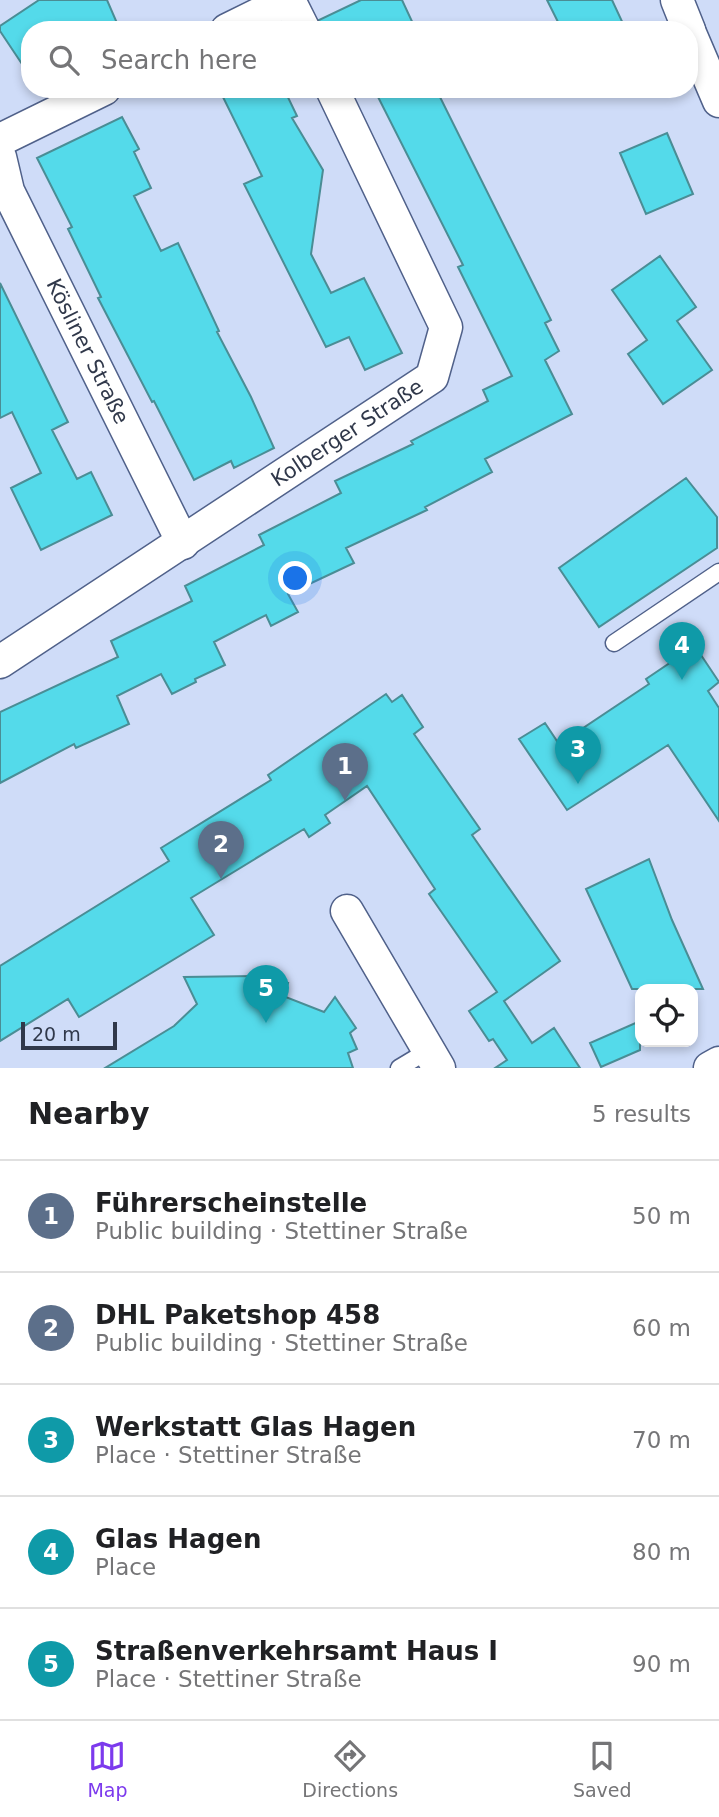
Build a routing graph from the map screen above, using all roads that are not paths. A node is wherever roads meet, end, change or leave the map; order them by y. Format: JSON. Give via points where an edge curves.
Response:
{"nodes":[{"id":1,"x":289,"y":0,"type":"edge"},
{"id":2,"x":677,"y":0,"type":"edge"},
{"id":3,"x":246,"y":21,"type":"edge"},
{"id":4,"x":300,"y":21,"type":"edge"},
{"id":5,"x":685,"y":21,"type":"edge"},
{"id":6,"x":698,"y":52,"type":"edge"},
{"id":7,"x":86,"y":98,"type":"edge"},
{"id":8,"x":336,"y":98,"type":"edge"},
{"id":9,"x":719,"y":102,"type":"edge"},
{"id":10,"x":0,"y":140,"type":"edge"},
{"id":11,"x":0,"y":157,"type":"edge"},
{"id":12,"x":183,"y":543,"type":"junction"},
{"id":13,"x":719,"y":572,"type":"edge"},
{"id":14,"x":614,"y":643,"type":"dead end"},
{"id":15,"x":0,"y":662,"type":"edge"},
{"id":16,"x":347,"y":911,"type":"dead end"},
{"id":17,"x":434,"y":1059,"type":"edge"},
{"id":18,"x":719,"y":1062,"type":"edge"},
{"id":19,"x":398,"y":1068,"type":"edge"},
{"id":20,"x":710,"y":1068,"type":"edge"}],
"edges":[{"from":1,"to":3,"type":"street"},
{"from":1,"to":4,"type":"street"},
{"from":2,"to":5,"type":"street"},
{"from":6,"to":9,"type":"street"},
{"from":7,"to":10,"type":"street"},
{"from":8,"to":12,"type":"street","name":"Kolberger Straße","via":[[446,327],[432,377]]},
{"from":11,"to":12,"type":"street","name":"Kösliner Straße","via":[[8,191]]},
{"from":12,"to":15,"type":"street","name":"Kolberger Straße"},
{"from":13,"to":14,"type":"lane"},
{"from":16,"to":17,"type":"street"},
{"from":17,"to":19,"type":"lane"},
{"from":18,"to":20,"type":"street"}]}
